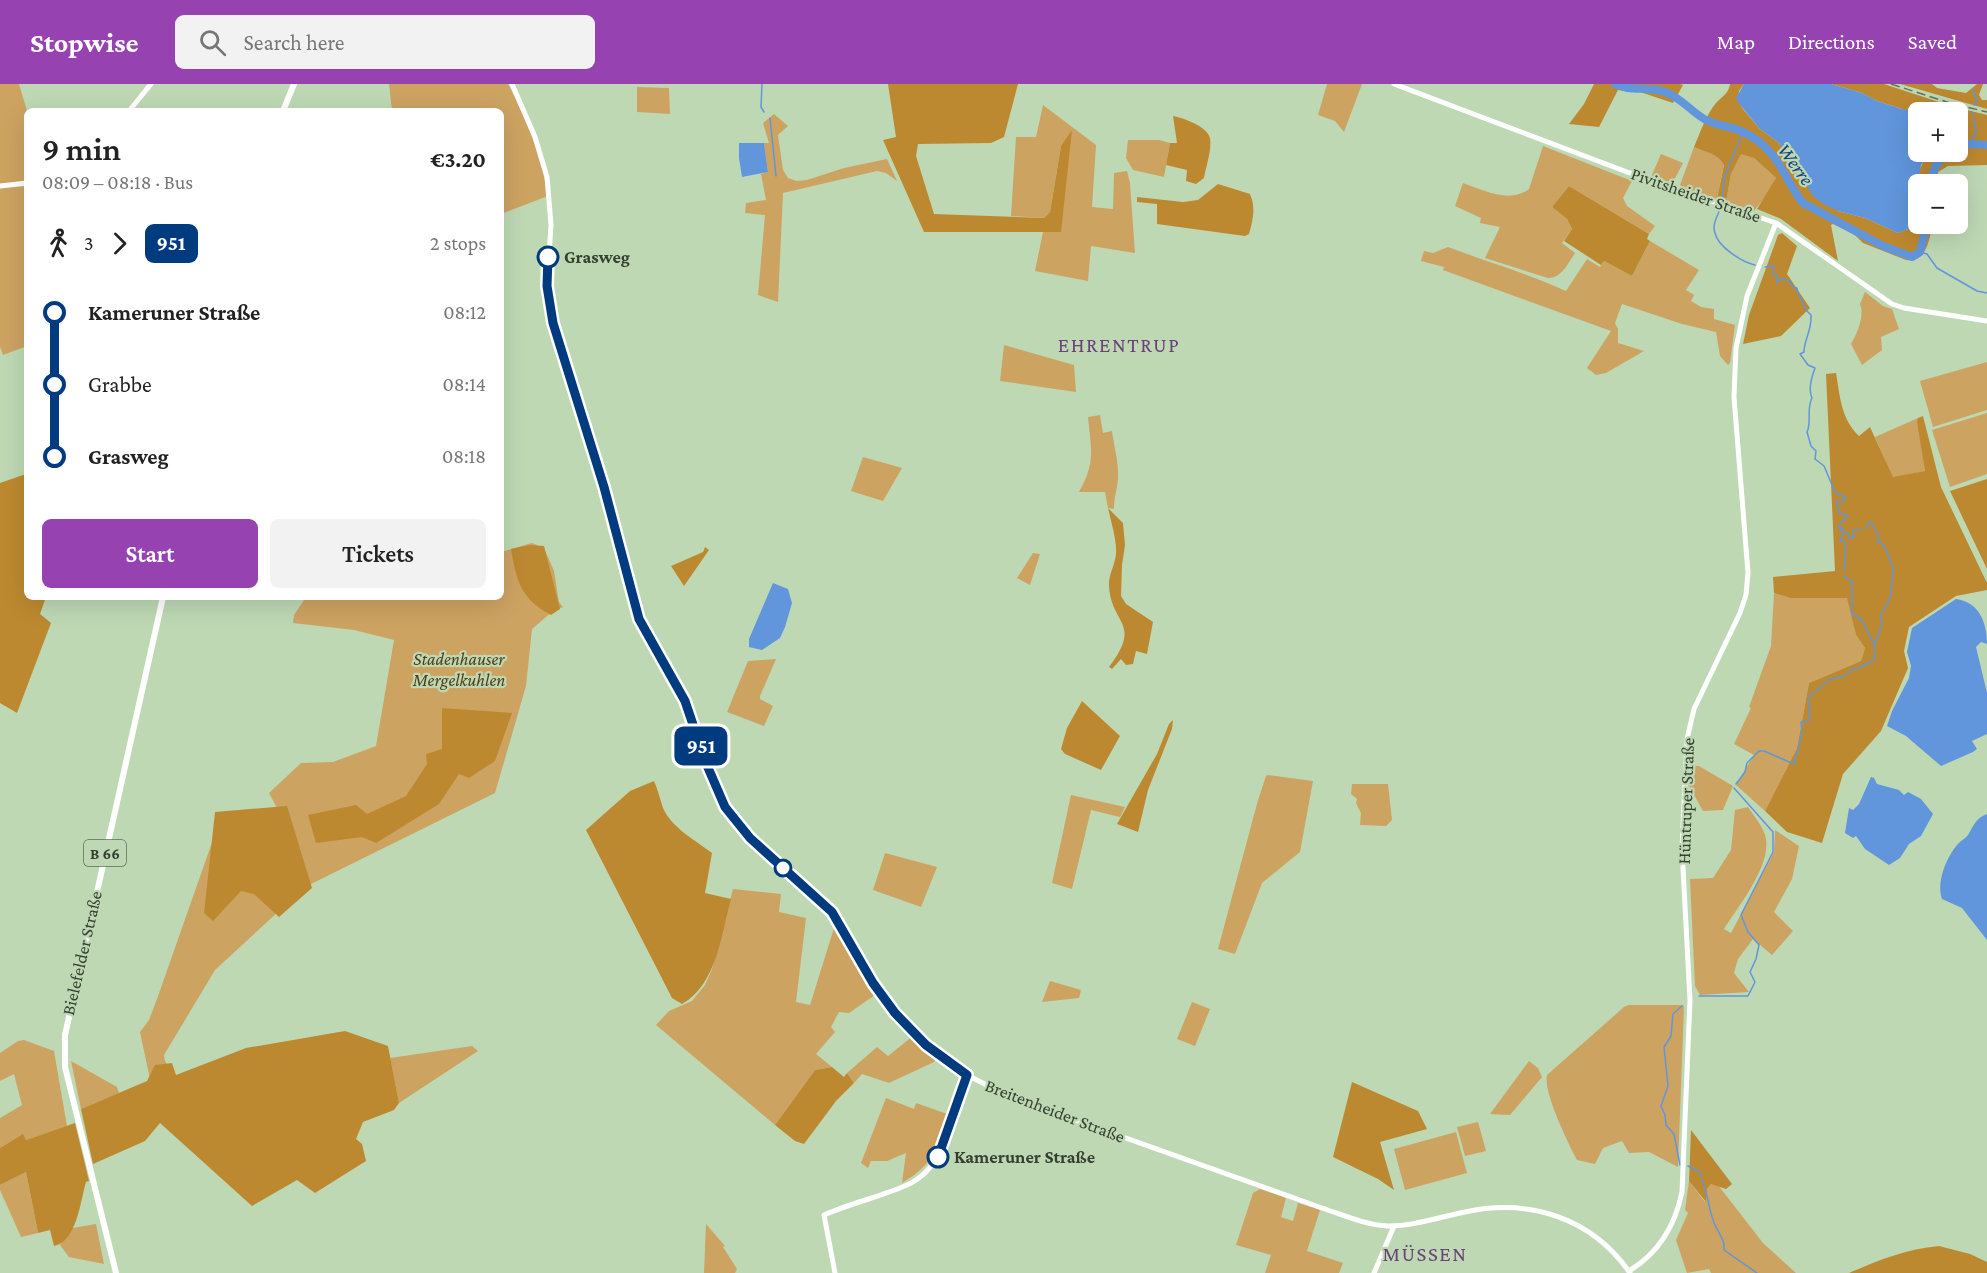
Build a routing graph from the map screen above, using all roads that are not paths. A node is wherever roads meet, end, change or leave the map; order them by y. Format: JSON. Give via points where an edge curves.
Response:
{"nodes":[{"id":1,"x":151,"y":84,"type":"edge"},
{"id":2,"x":294,"y":84,"type":"edge"},
{"id":3,"x":512,"y":84,"type":"edge"},
{"id":4,"x":1394,"y":84,"type":"edge"},
{"id":5,"x":131,"y":108,"type":"edge"},
{"id":6,"x":284,"y":108,"type":"edge"},
{"id":7,"x":24,"y":183,"type":"edge"},
{"id":8,"x":0,"y":186,"type":"edge"},
{"id":9,"x":1776,"y":223,"type":"junction"},
{"id":10,"x":1987,"y":321,"type":"edge"},
{"id":11,"x":162,"y":600,"type":"edge"},
{"id":12,"x":967,"y":1075,"type":"junction"},
{"id":13,"x":1394,"y":1226,"type":"junction"},
{"id":14,"x":1630,"y":1272,"type":"edge"},
{"id":15,"x":116,"y":1273,"type":"edge"},
{"id":16,"x":835,"y":1273,"type":"edge"},
{"id":17,"x":1374,"y":1273,"type":"edge"}],
"edges":[{"from":1,"to":5,"type":"street"},
{"from":2,"to":6,"type":"main road"},
{"from":3,"to":12,"type":"street","name":"Breitenheider Straße","via":[[547,177],[551,225],[547,286],[553,323],[604,487],[639,619],[685,701],[725,807],[742,831],[832,912],[895,1013],[926,1045]]},
{"from":4,"to":9,"type":"street","name":"Pivitsheider Straße","via":[[1643,178]]},
{"from":7,"to":8,"type":"street"},
{"from":9,"to":10,"type":"street","name":"Pivitsheider Straße","via":[[1892,304]]},
{"from":9,"to":14,"type":"street","name":"Hüntruper Straße","via":[[1745,303],[1735,359],[1734,397],[1748,573],[1746,595],[1694,709],[1687,740],[1682,840],[1690,1000],[1682,1192],[1664,1238]]},
{"from":11,"to":15,"type":"main road","name":"Bielefelder Straße","number":"B 66","via":[[64,1035],[65,1067]]},
{"from":12,"to":13,"type":"street","name":"Breitenheider Straße","via":[[1024,1103],[1358,1220]]},
{"from":12,"to":16,"type":"street","via":[[945,1143],[927,1172],[907,1185],[824,1215]]},
{"from":13,"to":14,"type":"street","name":"Breitenheider Straße","via":[[1482,1208],[1537,1209],[1594,1234]]},
{"from":13,"to":17,"type":"street"}]}
